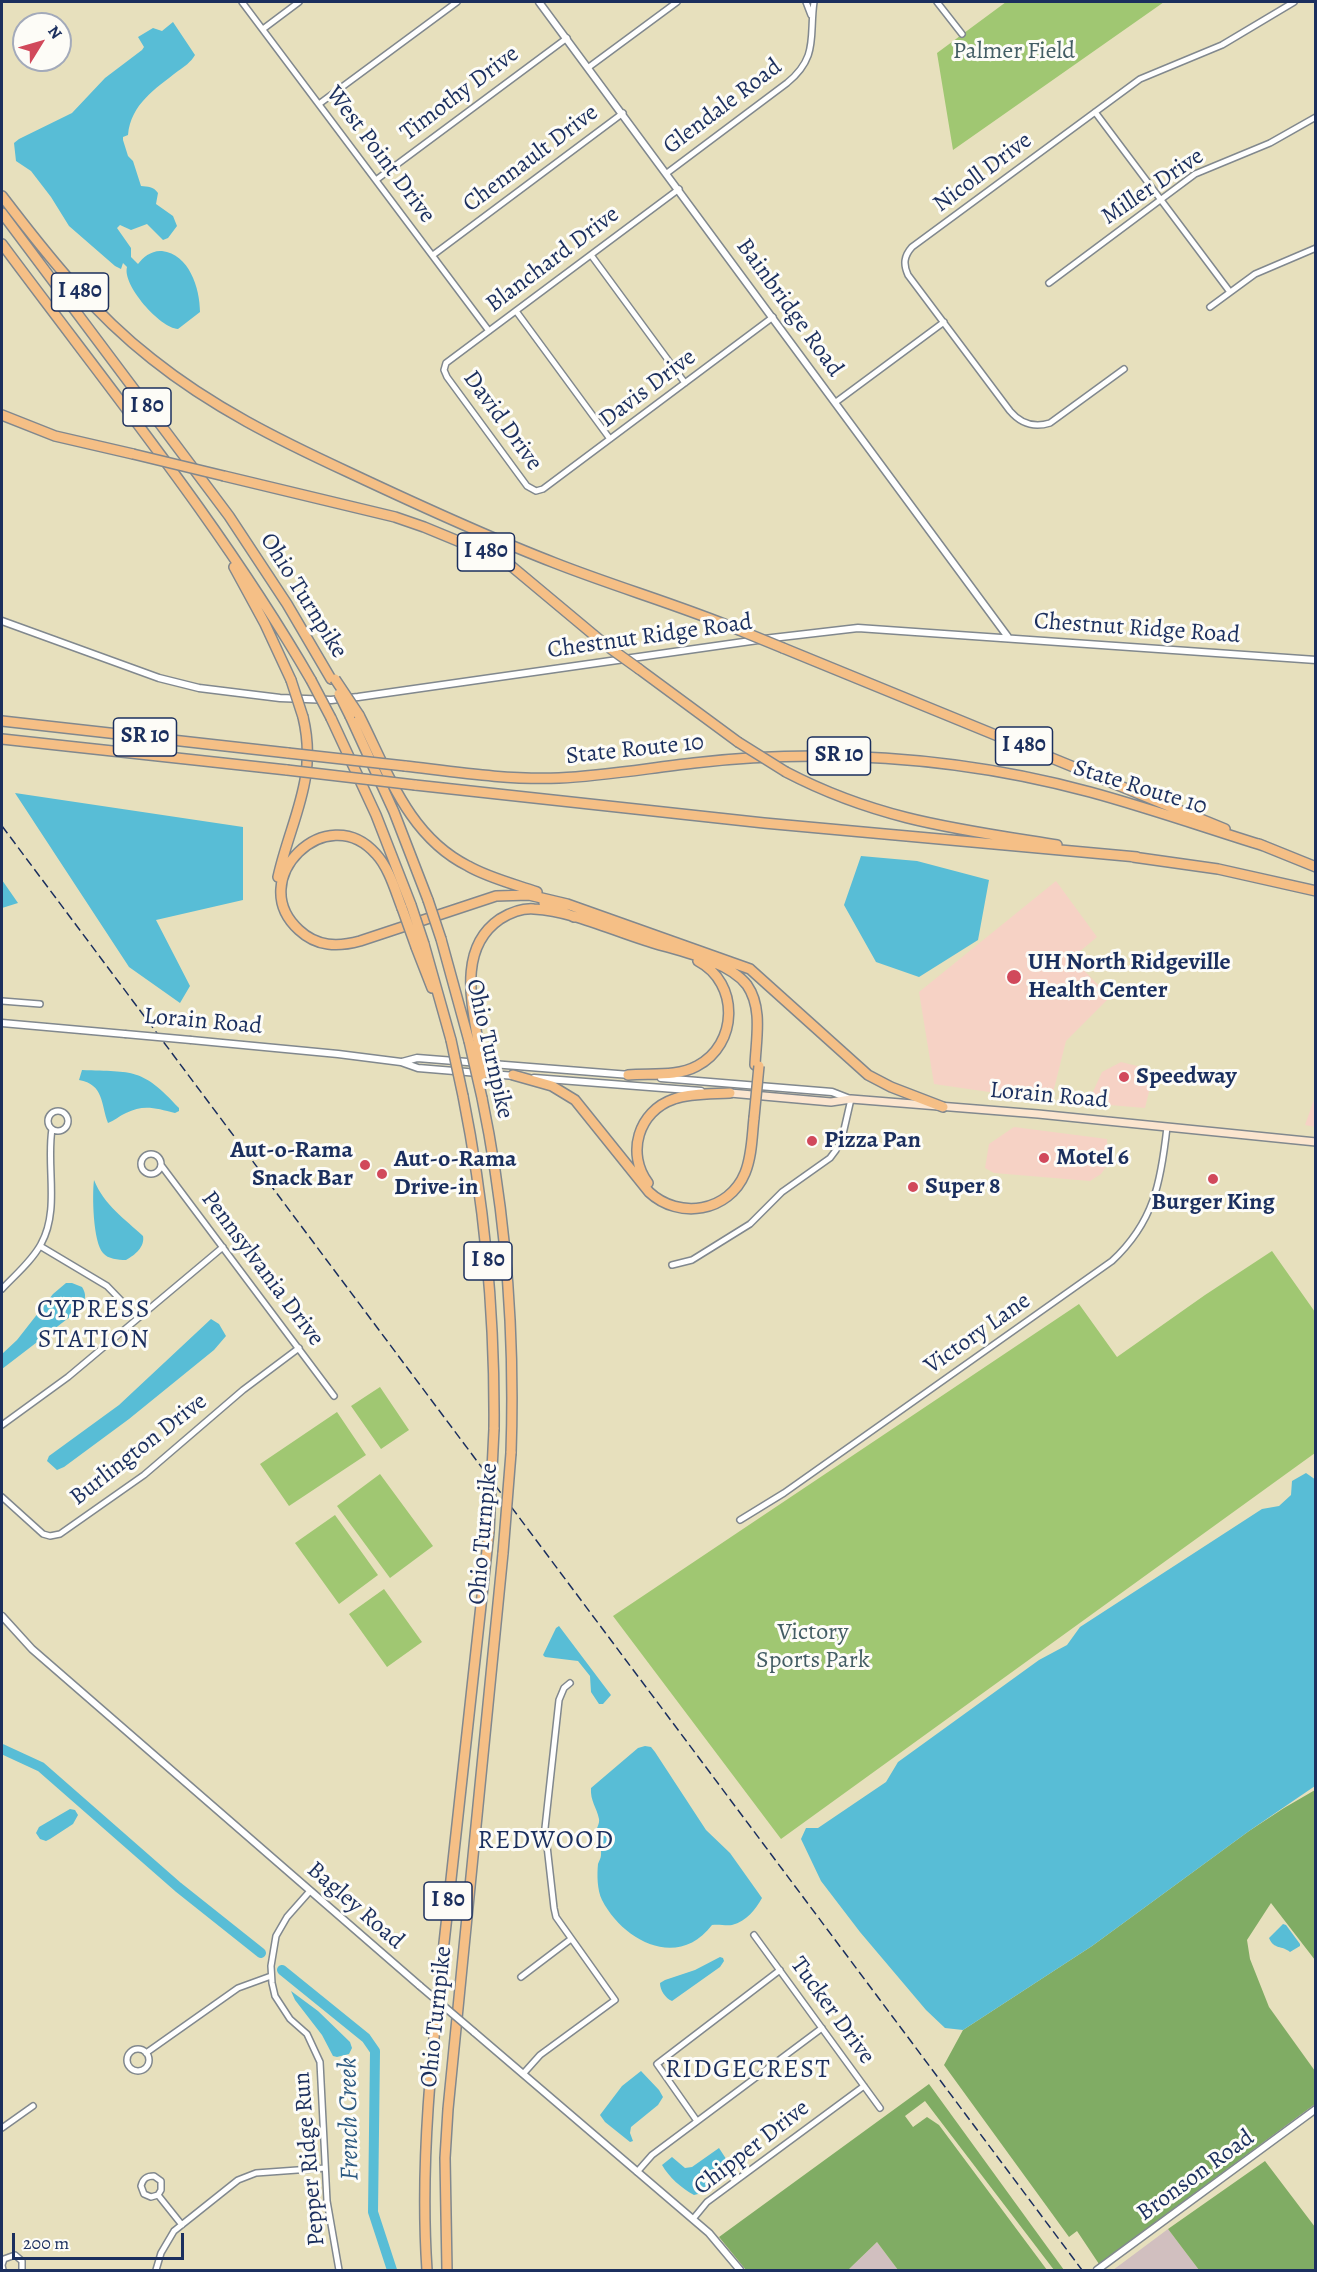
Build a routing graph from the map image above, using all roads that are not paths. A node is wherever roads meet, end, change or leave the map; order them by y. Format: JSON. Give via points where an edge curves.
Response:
{"nodes":[{"id":1,"x":242,"y":2,"type":"edge"},
{"id":2,"x":299,"y":2,"type":"edge"},
{"id":3,"x":457,"y":2,"type":"edge"},
{"id":4,"x":539,"y":2,"type":"edge"},
{"id":5,"x":677,"y":2,"type":"edge"},
{"id":6,"x":806,"y":2,"type":"edge"},
{"id":7,"x":814,"y":2,"type":"edge"},
{"id":8,"x":937,"y":2,"type":"edge"},
{"id":9,"x":1294,"y":2,"type":"edge"},
{"id":10,"x":812,"y":17,"type":"junction"},
{"id":11,"x":262,"y":29,"type":"junction"},
{"id":12,"x":962,"y":34,"type":"dead end"},
{"id":13,"x":567,"y":38,"type":"junction"},
{"id":14,"x":589,"y":68,"type":"junction"},
{"id":15,"x":319,"y":104,"type":"junction"},
{"id":16,"x":1095,"y":112,"type":"junction"},
{"id":17,"x":623,"y":113,"type":"junction"},
{"id":18,"x":1316,"y":117,"type":"edge"},
{"id":19,"x":667,"y":172,"type":"junction"},
{"id":20,"x":376,"y":180,"type":"junction"},
{"id":21,"x":679,"y":189,"type":"junction"},
{"id":22,"x":2,"y":196,"type":"edge"},
{"id":23,"x":1161,"y":200,"type":"junction"},
{"id":24,"x":2,"y":213,"type":"edge"},
{"id":25,"x":2,"y":244,"type":"edge"},
{"id":26,"x":1316,"y":248,"type":"edge"},
{"id":27,"x":433,"y":255,"type":"junction"},
{"id":28,"x":591,"y":255,"type":"junction"},
{"id":29,"x":1049,"y":283,"type":"dead end"},
{"id":30,"x":1230,"y":292,"type":"junction"},
{"id":31,"x":1210,"y":307,"type":"dead end"},
{"id":32,"x":516,"y":311,"type":"junction"},
{"id":33,"x":773,"y":317,"type":"junction"},
{"id":34,"x":944,"y":322,"type":"junction"},
{"id":35,"x":489,"y":331,"type":"junction"},
{"id":36,"x":449,"y":360,"type":"joint"},
{"id":37,"x":1124,"y":369,"type":"dead end"},
{"id":38,"x":685,"y":383,"type":"junction"},
{"id":39,"x":836,"y":402,"type":"junction"},
{"id":40,"x":2,"y":415,"type":"edge"},
{"id":41,"x":610,"y":439,"type":"junction"},
{"id":42,"x":543,"y":489,"type":"joint"},
{"id":43,"x":224,"y":543,"type":"junction"},
{"id":44,"x":2,"y":621,"type":"edge"},
{"id":45,"x":1008,"y":638,"type":"junction"},
{"id":46,"x":1316,"y":660,"type":"edge"},
{"id":47,"x":354,"y":716,"type":"junction"},
{"id":48,"x":2,"y":721,"type":"edge"},
{"id":49,"x":2,"y":739,"type":"edge"},
{"id":50,"x":1264,"y":846,"type":"junction"},
{"id":51,"x":1137,"y":858,"type":"junction"},
{"id":52,"x":1316,"y":867,"type":"edge"},
{"id":53,"x":1316,"y":891,"type":"edge"},
{"id":54,"x":567,"y":904,"type":"junction"},
{"id":55,"x":406,"y":906,"type":"junction"},
{"id":56,"x":574,"y":917,"type":"junction"},
{"id":57,"x":680,"y":952,"type":"junction"},
{"id":58,"x":713,"y":956,"type":"junction"},
{"id":59,"x":2,"y":1001,"type":"edge"},
{"id":60,"x":40,"y":1004,"type":"dead end"},
{"id":61,"x":2,"y":1023,"type":"edge"},
{"id":62,"x":473,"y":1041,"type":"junction"},
{"id":63,"x":401,"y":1062,"type":"junction"},
{"id":64,"x":757,"y":1065,"type":"junction"},
{"id":65,"x":537,"y":1068,"type":"junction"},
{"id":66,"x":513,"y":1075,"type":"junction"},
{"id":67,"x":628,"y":1075,"type":"junction"},
{"id":68,"x":537,"y":1078,"type":"junction"},
{"id":69,"x":730,"y":1093,"type":"junction"},
{"id":70,"x":851,"y":1099,"type":"junction"},
{"id":71,"x":943,"y":1107,"type":"junction"},
{"id":72,"x":752,"y":1118,"type":"junction"},
{"id":73,"x":1167,"y":1127,"type":"junction"},
{"id":74,"x":52,"y":1129,"type":"dead end"},
{"id":75,"x":1316,"y":1142,"type":"edge"},
{"id":76,"x":161,"y":1165,"type":"junction"},
{"id":77,"x":40,"y":1246,"type":"junction"},
{"id":78,"x":223,"y":1247,"type":"junction"},
{"id":79,"x":672,"y":1265,"type":"dead end"},
{"id":80,"x":2,"y":1289,"type":"edge"},
{"id":81,"x":138,"y":1318,"type":"junction"},
{"id":82,"x":298,"y":1348,"type":"junction"},
{"id":83,"x":334,"y":1396,"type":"dead end"},
{"id":84,"x":2,"y":1425,"type":"edge"},
{"id":85,"x":2,"y":1497,"type":"edge"},
{"id":86,"x":740,"y":1520,"type":"dead end"},
{"id":87,"x":2,"y":1616,"type":"edge"},
{"id":88,"x":570,"y":1683,"type":"dead end"},
{"id":89,"x":310,"y":1891,"type":"junction"},
{"id":90,"x":754,"y":1935,"type":"dead end"},
{"id":91,"x":571,"y":1938,"type":"junction"},
{"id":92,"x":780,"y":1970,"type":"junction"},
{"id":93,"x":271,"y":1976,"type":"junction"},
{"id":94,"x":521,"y":1977,"type":"dead end"},
{"id":95,"x":822,"y":2028,"type":"junction"},
{"id":96,"x":146,"y":2053,"type":"junction"},
{"id":97,"x":523,"y":2074,"type":"junction"},
{"id":98,"x":864,"y":2086,"type":"junction"},
{"id":99,"x":33,"y":2106,"type":"dead end"},
{"id":100,"x":880,"y":2108,"type":"dead end"},
{"id":101,"x":1316,"y":2109,"type":"edge"},
{"id":102,"x":697,"y":2121,"type":"junction"},
{"id":103,"x":2,"y":2128,"type":"edge"},
{"id":104,"x":325,"y":2168,"type":"junction"},
{"id":105,"x":637,"y":2172,"type":"junction"},
{"id":106,"x":158,"y":2195,"type":"junction"},
{"id":107,"x":693,"y":2219,"type":"junction"},
{"id":108,"x":182,"y":2225,"type":"junction"},
{"id":109,"x":3,"y":2271,"type":"edge"},
{"id":110,"x":22,"y":2271,"type":"edge"},
{"id":111,"x":156,"y":2271,"type":"edge"},
{"id":112,"x":339,"y":2271,"type":"edge"},
{"id":113,"x":427,"y":2271,"type":"edge"},
{"id":114,"x":447,"y":2271,"type":"edge"},
{"id":115,"x":740,"y":2271,"type":"edge"},
{"id":116,"x":1097,"y":2271,"type":"edge"}],
"edges":[{"from":1,"to":11,"type":"street","name":"West Point Drive"},
{"from":2,"to":11,"type":"street"},
{"from":3,"to":15,"type":"street"},
{"from":4,"to":13,"type":"street","name":"Bainbridge Road"},
{"from":5,"to":14,"type":"street"},
{"from":6,"to":10,"type":"street"},
{"from":7,"to":10,"type":"street","name":"Glendale Road"},
{"from":8,"to":12,"type":"street"},
{"from":9,"to":16,"type":"street","name":"Nicoll Drive","via":[[1222,45],[1140,79]]},
{"from":10,"to":19,"type":"street","name":"Glendale Road","via":[[812,46],[795,76]]},
{"from":11,"to":15,"type":"street","name":"West Point Drive"},
{"from":13,"to":14,"type":"street","name":"Bainbridge Road"},
{"from":13,"to":20,"type":"street","name":"Timothy Drive"},
{"from":14,"to":17,"type":"street","name":"Bainbridge Road"},
{"from":15,"to":20,"type":"street","name":"West Point Drive"},
{"from":16,"to":23,"type":"street"},
{"from":16,"to":34,"type":"street","name":"Nicoll Drive","via":[[909,251],[905,269]]},
{"from":17,"to":19,"type":"street","name":"Bainbridge Road"},
{"from":17,"to":27,"type":"street","name":"Chennault Drive"},
{"from":18,"to":23,"type":"street","name":"Miller Drive","via":[[1270,143],[1201,171]]},
{"from":19,"to":21,"type":"street","name":"Bainbridge Road"},
{"from":20,"to":27,"type":"street","name":"West Point Drive"},
{"from":21,"to":28,"type":"street","name":"Blanchard Drive"},
{"from":21,"to":33,"type":"street","name":"Bainbridge Road"},
{"from":22,"to":50,"type":"highway","number":"I 480","bridge":true,"via":[[55,264],[107,320],[167,371],[276,439],[545,559],[739,630]]},
{"from":23,"to":29,"type":"street","name":"Miller Drive"},
{"from":23,"to":30,"type":"street"},
{"from":24,"to":47,"type":"highway","name":"Ohio Turnpike","number":"I 80","bridge":true,"via":[[235,525]]},
{"from":25,"to":43,"type":"highway","name":"Ohio Turnpike","number":"I 80"},
{"from":26,"to":30,"type":"street","via":[[1265,269]]},
{"from":27,"to":35,"type":"street","name":"West Point Drive"},
{"from":28,"to":32,"type":"street","name":"Blanchard Drive"},
{"from":28,"to":38,"type":"street"},
{"from":30,"to":31,"type":"street"},
{"from":32,"to":35,"type":"street","name":"Blanchard Drive"},
{"from":32,"to":41,"type":"street"},
{"from":33,"to":38,"type":"street","name":"Davis Drive"},
{"from":33,"to":39,"type":"street","name":"Bainbridge Road"},
{"from":34,"to":37,"type":"street","name":"Nicoll Drive","via":[[1014,416],[1027,424],[1038,425],[1058,418]]},
{"from":34,"to":39,"type":"street"},
{"from":35,"to":36,"type":"street","name":"Blanchard Drive"},
{"from":36,"to":42,"type":"street","name":"David Drive","via":[[445,367],[447,377],[500,450],[529,488]]},
{"from":38,"to":41,"type":"street","name":"Davis Drive"},
{"from":39,"to":45,"type":"street","name":"Bainbridge Road"},
{"from":40,"to":51,"type":"highway","number":"I 480","bridge":true,"via":[[55,436],[395,517],[502,559],[608,646],[738,742],[786,772],[852,802],[919,822]]},
{"from":41,"to":42,"type":"street","name":"Davis Drive"},
{"from":43,"to":55,"type":"highway","name":"Ohio Turnpike","number":"I 80","bridge":true,"via":[[280,628],[331,718],[376,815]]},
{"from":43,"to":56,"type":"highway","bridge":true,"via":[[291,680],[303,717],[307,778],[277,889],[284,919],[299,937],[321,948],[348,949],[509,899],[541,902]]},
{"from":44,"to":45,"type":"street","name":"Chestnut Ridge Road","via":[[159,678],[218,691],[308,700],[358,697],[832,630],[883,629]]},
{"from":45,"to":46,"type":"street","name":"Chestnut Ridge Road"},
{"from":47,"to":54,"type":"highway","via":[[402,804],[429,839],[468,867]]},
{"from":47,"to":62,"type":"highway","name":"Ohio Turnpike","number":"I 80","bridge":true,"via":[[428,900]]},
{"from":48,"to":50,"type":"highway","name":"State Route 10","number":"SR 10","bridge":true,"via":[[492,776],[606,774],[754,757],[839,756],[923,761],[1068,786]]},
{"from":49,"to":51,"type":"highway","name":"State Route 10","number":"SR 10","bridge":true,"via":[[764,823]]},
{"from":50,"to":52,"type":"highway","number":"I 480"},
{"from":51,"to":53,"type":"highway","number":"I 480","via":[[1228,871]]},
{"from":54,"to":55,"type":"highway","via":[[522,894],[496,896],[360,941],[333,945],[311,939],[294,925],[283,901],[283,877],[291,859],[308,843],[331,836],[350,838],[367,846],[380,859]]},
{"from":54,"to":58,"type":"highway"},
{"from":55,"to":113,"type":"highway","name":"Ohio Turnpike","number":"I 80","bridge":true,"via":[[427,977],[442,1005],[464,1095],[479,1182],[493,1349],[489,1532],[428,2110],[424,2171]]},
{"from":56,"to":57,"type":"highway"},
{"from":56,"to":62,"type":"highway","via":[[523,909],[501,919],[484,935],[475,950],[471,970]]},
{"from":57,"to":64,"type":"highway","via":[[724,968],[747,985],[757,1012]]},
{"from":57,"to":67,"type":"highway","via":[[705,965],[721,983],[729,1010],[726,1034],[716,1051],[695,1067],[676,1073]]},
{"from":58,"to":64,"type":"highway","via":[[742,972],[757,992],[762,1017]]},
{"from":58,"to":71,"type":"highway","via":[[758,975],[868,1075]]},
{"from":59,"to":60,"type":"street"},
{"from":61,"to":63,"type":"street","name":"Lorain Road","bridge":true},
{"from":62,"to":114,"type":"highway","name":"Ohio Turnpike","number":"I 80","bridge":true,"via":[[499,1201],[508,1285],[511,1453],[448,2109]]},
{"from":63,"to":65,"type":"street","name":"Lorain Road","via":[[417,1058]]},
{"from":63,"to":66,"type":"street","name":"Lorain Road","via":[[418,1068]]},
{"from":64,"to":72,"type":"highway","bridge":true},
{"from":65,"to":67,"type":"street","name":"Lorain Road"},
{"from":65,"to":68,"type":"street"},
{"from":66,"to":68,"type":"street","name":"Lorain Road"},
{"from":66,"to":72,"type":"highway","via":[[552,1086],[575,1100],[649,1192],[680,1209],[711,1206],[737,1187],[749,1161]]},
{"from":67,"to":70,"type":"street","name":"Lorain Road","via":[[832,1092]]},
{"from":68,"to":69,"type":"street","name":"Lorain Road"},
{"from":69,"to":70,"type":"main road","name":"Lorain Road","via":[[831,1102]]},
{"from":69,"to":72,"type":"highway","via":[[676,1098],[649,1115],[638,1135],[636,1154],[649,1185],[665,1198],[681,1203],[700,1203],[720,1196],[741,1169]]},
{"from":70,"to":71,"type":"main road","name":"Lorain Road"},
{"from":70,"to":79,"type":"street","via":[[841,1140],[830,1158],[782,1192],[750,1224],[692,1260]]},
{"from":71,"to":73,"type":"main road","name":"Lorain Road"},
{"from":73,"to":75,"type":"main road","name":"Lorain Road"},
{"from":73,"to":86,"type":"street","name":"Victory Lane","via":[[1154,1201],[1138,1231],[1112,1261]]},
{"from":74,"to":77,"type":"street","via":[[50,1216]]},
{"from":76,"to":76,"type":"street","via":[[153,1154],[146,1154],[140,1162],[141,1169],[150,1174],[159,1171]]},
{"from":76,"to":78,"type":"street","name":"Pennsylvania Drive"},
{"from":77,"to":80,"type":"street"},
{"from":77,"to":81,"type":"street","via":[[112,1289]]},
{"from":78,"to":81,"type":"street"},
{"from":78,"to":82,"type":"street","name":"Pennsylvania Drive"},
{"from":81,"to":84,"type":"street","via":[[68,1377]]},
{"from":82,"to":83,"type":"street","name":"Pennsylvania Drive"},
{"from":82,"to":85,"type":"street","name":"Burlington Drive","via":[[144,1475],[60,1534],[43,1534]]},
{"from":87,"to":89,"type":"street","name":"Bagley Road","via":[[32,1649]]},
{"from":88,"to":91,"type":"street","via":[[559,1700],[545,1828],[556,1917]]},
{"from":89,"to":93,"type":"street","name":"Pepper Ridge Run","via":[[276,1936]]},
{"from":89,"to":97,"type":"street","name":"Bagley Road","bridge":true},
{"from":90,"to":92,"type":"street","name":"Tucker Drive"},
{"from":91,"to":94,"type":"street"},
{"from":91,"to":97,"type":"street","via":[[615,2000],[540,2055]]},
{"from":92,"to":95,"type":"street","name":"Tucker Drive"},
{"from":92,"to":102,"type":"street","via":[[657,2064]]},
{"from":93,"to":96,"type":"street","via":[[238,1988]]},
{"from":93,"to":104,"type":"street","name":"Pepper Ridge Run","via":[[275,1996],[290,2019],[307,2034],[320,2062]]},
{"from":95,"to":98,"type":"street","name":"Tucker Drive"},
{"from":95,"to":102,"type":"street"},
{"from":96,"to":96,"type":"street","via":[[146,2068],[131,2068],[130,2053]]},
{"from":97,"to":105,"type":"street","name":"Bagley Road"},
{"from":98,"to":100,"type":"street","name":"Tucker Drive"},
{"from":98,"to":107,"type":"street","name":"Chipper Drive","via":[[707,2202]]},
{"from":99,"to":103,"type":"street"},
{"from":101,"to":116,"type":"street","name":"Bronson Road"},
{"from":102,"to":105,"type":"street","via":[[652,2155]]},
{"from":104,"to":108,"type":"street","via":[[245,2177]]},
{"from":104,"to":112,"type":"street","name":"Pepper Ridge Run"},
{"from":105,"to":107,"type":"street","name":"Bagley Road"},
{"from":106,"to":106,"type":"street","via":[[144,2194],[141,2186],[148,2176],[158,2178],[162,2187]]},
{"from":106,"to":108,"type":"street"},
{"from":107,"to":115,"type":"street","name":"Bagley Road"},
{"from":108,"to":111,"type":"street","via":[[161,2253]]},
{"from":109,"to":110,"type":"street","via":[[4,2259],[15,2255],[22,2261]]}]}
